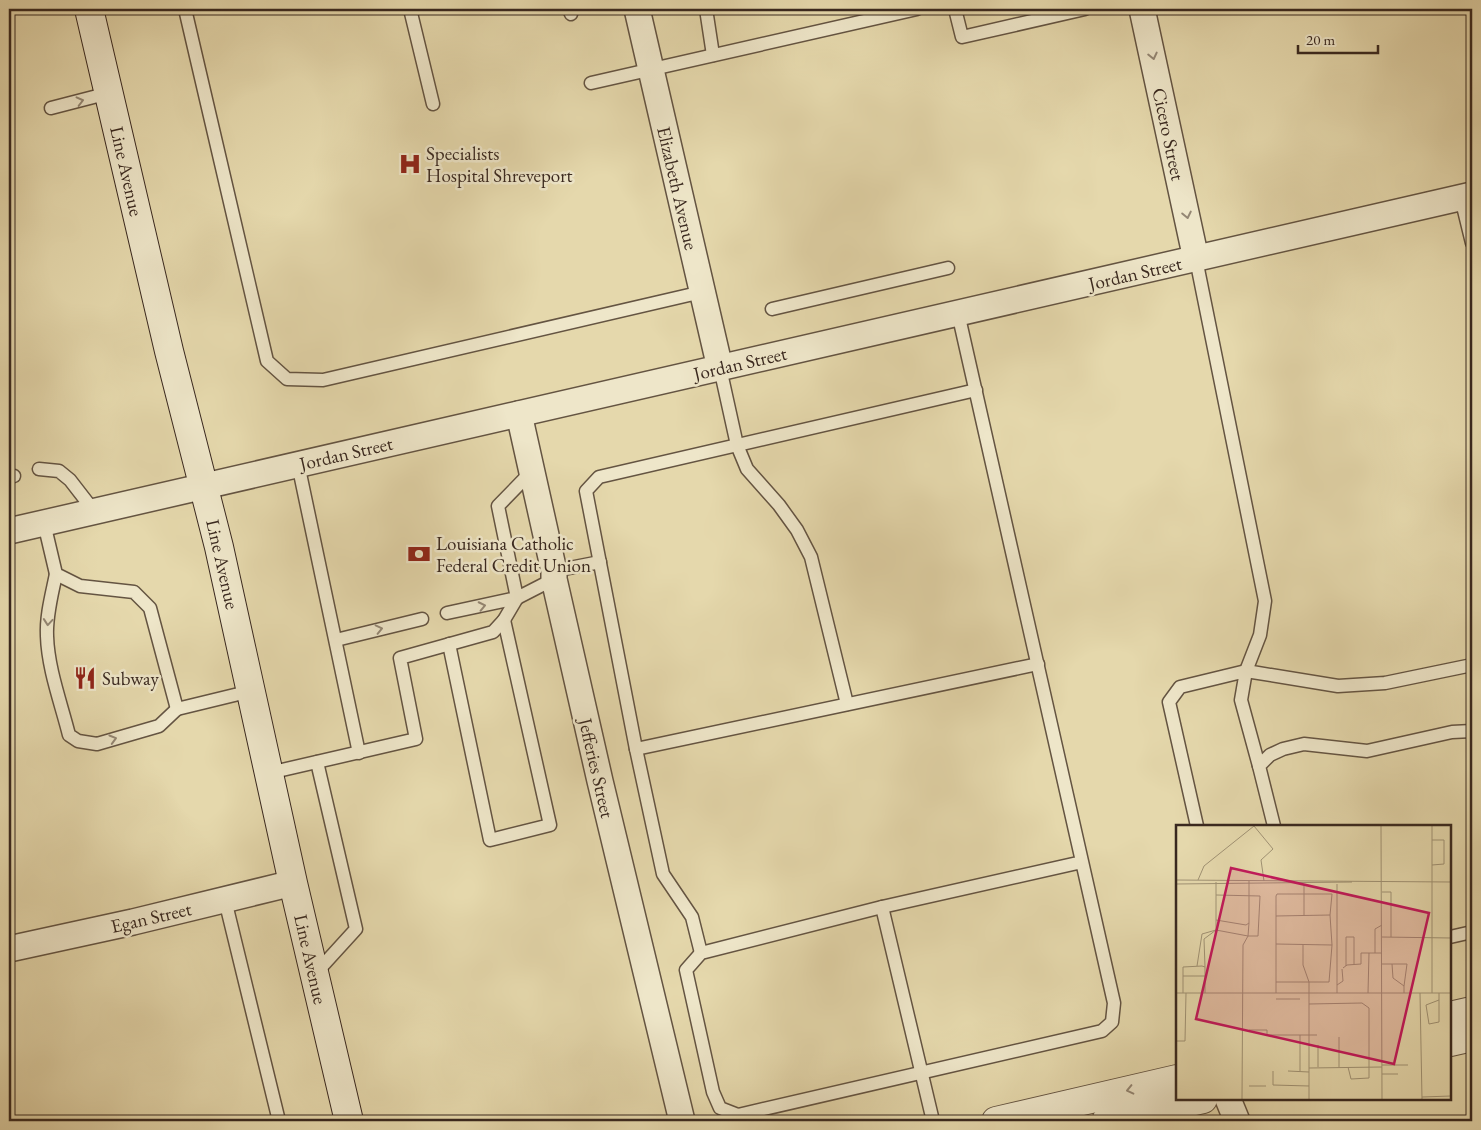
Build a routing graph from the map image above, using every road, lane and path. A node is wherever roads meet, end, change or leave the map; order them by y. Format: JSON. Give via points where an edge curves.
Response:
{"nodes":[{"id":1,"x":90,"y":9,"type":"edge"},
{"id":2,"x":185,"y":9,"type":"edge"},
{"id":3,"x":410,"y":9,"type":"edge"},
{"id":4,"x":637,"y":9,"type":"edge"},
{"id":5,"x":706,"y":9,"type":"edge"},
{"id":6,"x":917,"y":9,"type":"edge"},
{"id":7,"x":955,"y":9,"type":"edge"},
{"id":8,"x":1085,"y":9,"type":"edge"},
{"id":9,"x":1142,"y":9,"type":"edge"},
{"id":10,"x":714,"y":55,"type":"junction"},
{"id":11,"x":651,"y":70,"type":"junction"},
{"id":12,"x":591,"y":83,"type":"dead end"},
{"id":13,"x":109,"y":93,"type":"junction"},
{"id":14,"x":433,"y":104,"type":"dead end"},
{"id":15,"x":51,"y":108,"type":"dead end"},
{"id":16,"x":1467,"y":196,"type":"edge"},
{"id":17,"x":1472,"y":243,"type":"edge"},
{"id":18,"x":1196,"y":259,"type":"junction"},
{"id":19,"x":948,"y":268,"type":"dead end"},
{"id":20,"x":702,"y":292,"type":"junction"},
{"id":21,"x":772,"y":309,"type":"dead end"},
{"id":22,"x":958,"y":313,"type":"junction"},
{"id":23,"x":720,"y":368,"type":"junction"},
{"id":24,"x":976,"y":390,"type":"junction"},
{"id":25,"x":519,"y":414,"type":"junction"},
{"id":26,"x":737,"y":445,"type":"junction"},
{"id":27,"x":298,"y":464,"type":"junction"},
{"id":28,"x":39,"y":469,"type":"dead end"},
{"id":29,"x":532,"y":471,"type":"junction"},
{"id":30,"x":204,"y":486,"type":"junction"},
{"id":31,"x":94,"y":511,"type":"junction"},
{"id":32,"x":44,"y":523,"type":"junction"},
{"id":33,"x":9,"y":531,"type":"edge"},
{"id":34,"x":600,"y":562,"type":"junction"},
{"id":35,"x":56,"y":574,"type":"junction"},
{"id":36,"x":554,"y":575,"type":"junction"},
{"id":37,"x":517,"y":598,"type":"junction"},
{"id":38,"x":447,"y":613,"type":"dead end"},
{"id":39,"x":422,"y":619,"type":"dead end"},
{"id":40,"x":504,"y":620,"type":"junction"},
{"id":41,"x":336,"y":640,"type":"junction"},
{"id":42,"x":449,"y":644,"type":"junction"},
{"id":43,"x":1038,"y":664,"type":"junction"},
{"id":44,"x":1472,"y":665,"type":"edge"},
{"id":45,"x":1246,"y":671,"type":"junction"},
{"id":46,"x":251,"y":691,"type":"junction"},
{"id":47,"x":846,"y":704,"type":"junction"},
{"id":48,"x":176,"y":709,"type":"junction"},
{"id":49,"x":1472,"y":731,"type":"edge"},
{"id":50,"x":636,"y":748,"type":"junction"},
{"id":51,"x":359,"y":753,"type":"junction"},
{"id":52,"x":317,"y":762,"type":"junction"},
{"id":53,"x":1259,"y":766,"type":"junction"},
{"id":54,"x":269,"y":773,"type":"junction"},
{"id":55,"x":1197,"y":825,"type":"edge"},
{"id":56,"x":1274,"y":825,"type":"edge"},
{"id":57,"x":1082,"y":862,"type":"junction"},
{"id":58,"x":293,"y":883,"type":"junction"},
{"id":59,"x":225,"y":900,"type":"junction"},
{"id":60,"x":882,"y":908,"type":"junction"},
{"id":61,"x":1472,"y":932,"type":"edge"},
{"id":62,"x":1451,"y":937,"type":"edge"},
{"id":63,"x":9,"y":949,"type":"edge"},
{"id":64,"x":702,"y":953,"type":"junction"},
{"id":65,"x":314,"y":974,"type":"junction"},
{"id":66,"x":1472,"y":1011,"type":"edge"},
{"id":67,"x":1451,"y":1016,"type":"edge"},
{"id":68,"x":1472,"y":1037,"type":"edge"},
{"id":69,"x":1451,"y":1042,"type":"edge"},
{"id":70,"x":920,"y":1073,"type":"junction"},
{"id":71,"x":1176,"y":1079,"type":"edge"},
{"id":72,"x":1199,"y":1100,"type":"edge"},
{"id":73,"x":1228,"y":1100,"type":"edge"},
{"id":74,"x":279,"y":1121,"type":"edge"},
{"id":75,"x":349,"y":1121,"type":"edge"},
{"id":76,"x":682,"y":1121,"type":"edge"},
{"id":77,"x":932,"y":1121,"type":"edge"},
{"id":78,"x":996,"y":1121,"type":"edge"},
{"id":79,"x":1106,"y":1121,"type":"edge"},
{"id":80,"x":1237,"y":1121,"type":"edge"}],
"edges":[{"from":1,"to":13,"type":"main road","name":"Line Avenue"},
{"from":2,"to":20,"type":"lane","via":[[267,361],[287,379],[323,380]]},
{"from":3,"to":14,"type":"lane"},
{"from":4,"to":11,"type":"street","name":"Elizabeth Avenue"},
{"from":5,"to":10,"type":"lane"},
{"from":6,"to":10,"type":"lane"},
{"from":7,"to":8,"type":"lane","via":[[962,37]]},
{"from":9,"to":18,"type":"street","name":"Cicero Street","one_way":true},
{"from":10,"to":11,"type":"lane"},
{"from":11,"to":12,"type":"lane"},
{"from":11,"to":20,"type":"street","name":"Elizabeth Avenue"},
{"from":15,"to":13,"type":"lane","one_way":true},
{"from":13,"to":30,"type":"main road","name":"Line Avenue"},
{"from":16,"to":17,"type":"lane"},
{"from":16,"to":18,"type":"street","name":"Jordan Street"},
{"from":18,"to":22,"type":"street","name":"Jordan Street"},
{"from":18,"to":45,"type":"lane","via":[[1265,601],[1260,635]]},
{"from":19,"to":21,"type":"lane"},
{"from":20,"to":23,"type":"street","name":"Elizabeth Avenue"},
{"from":22,"to":23,"type":"street","name":"Jordan Street"},
{"from":22,"to":24,"type":"lane"},
{"from":23,"to":25,"type":"street","name":"Jordan Street"},
{"from":23,"to":26,"type":"lane"},
{"from":24,"to":26,"type":"lane"},
{"from":24,"to":43,"type":"lane"},
{"from":25,"to":27,"type":"street","name":"Jordan Street"},
{"from":25,"to":29,"type":"street","name":"Jefferies Street"},
{"from":26,"to":34,"type":"lane","via":[[599,477],[586,491]]},
{"from":26,"to":47,"type":"lane","via":[[747,469],[779,505],[811,557]]},
{"from":27,"to":30,"type":"street","name":"Jordan Street"},
{"from":27,"to":41,"type":"lane"},
{"from":28,"to":31,"type":"lane","via":[[58,471],[70,480]]},
{"from":29,"to":36,"type":"street","name":"Jefferies Street"},
{"from":29,"to":37,"type":"lane","via":[[498,506]]},
{"from":30,"to":31,"type":"street","name":"Jordan Street"},
{"from":30,"to":46,"type":"main road","name":"Line Avenue"},
{"from":31,"to":32,"type":"street","name":"Jordan Street"},
{"from":32,"to":33,"type":"street","name":"Jordan Street"},
{"from":32,"to":35,"type":"lane"},
{"from":34,"to":36,"type":"lane"},
{"from":34,"to":50,"type":"lane"},
{"from":35,"to":48,"type":"lane","via":[[80,586],[134,592],[150,608]]},
{"from":35,"to":48,"type":"lane","one_way":true,"via":[[47,635],[52,670],[69,735],[78,742],[97,744],[159,726]]},
{"from":36,"to":37,"type":"lane"},
{"from":36,"to":76,"type":"street","name":"Jefferies Street","via":[[602,791]]},
{"from":38,"to":37,"type":"lane","one_way":true},
{"from":37,"to":40,"type":"lane"},
{"from":41,"to":39,"type":"lane","one_way":true},
{"from":40,"to":42,"type":"lane","via":[[493,632]]},
{"from":40,"to":42,"type":"lane","via":[[550,825],[490,840]]},
{"from":41,"to":51,"type":"lane"},
{"from":42,"to":51,"type":"lane","via":[[400,658],[416,739]]},
{"from":43,"to":47,"type":"lane"},
{"from":43,"to":57,"type":"lane"},
{"from":44,"to":45,"type":"lane","via":[[1385,683],[1338,686]]},
{"from":45,"to":53,"type":"lane","via":[[1241,700]]},
{"from":45,"to":55,"type":"lane","via":[[1180,687],[1169,702]]},
{"from":46,"to":48,"type":"lane"},
{"from":46,"to":54,"type":"main road","name":"Line Avenue"},
{"from":47,"to":50,"type":"lane"},
{"from":49,"to":53,"type":"lane","via":[[1452,732],[1367,751],[1304,744],[1270,755]]},
{"from":50,"to":64,"type":"lane","via":[[662,874],[692,917]]},
{"from":51,"to":52,"type":"lane"},
{"from":52,"to":54,"type":"lane"},
{"from":52,"to":65,"type":"lane","via":[[356,929]]},
{"from":53,"to":56,"type":"lane"},
{"from":54,"to":58,"type":"main road","name":"Line Avenue"},
{"from":57,"to":60,"type":"lane"},
{"from":57,"to":70,"type":"lane","via":[[1114,1003],[1112,1022],[1102,1032]]},
{"from":58,"to":59,"type":"street","name":"Egan Street"},
{"from":58,"to":65,"type":"main road","name":"Line Avenue"},
{"from":59,"to":63,"type":"street","name":"Egan Street"},
{"from":59,"to":74,"type":"lane"},
{"from":60,"to":64,"type":"lane"},
{"from":60,"to":70,"type":"lane"},
{"from":61,"to":62,"type":"lane"},
{"from":64,"to":70,"type":"lane","via":[[686,970],[713,1092],[720,1108],[738,1115]]},
{"from":65,"to":75,"type":"main road","name":"Line Avenue"},
{"from":66,"to":67,"type":"main road"},
{"from":68,"to":69,"type":"main road"},
{"from":70,"to":77,"type":"lane"},
{"from":71,"to":78,"type":"main road","one_way":true},
{"from":72,"to":79,"type":"main road"},
{"from":73,"to":80,"type":"street"}]}
